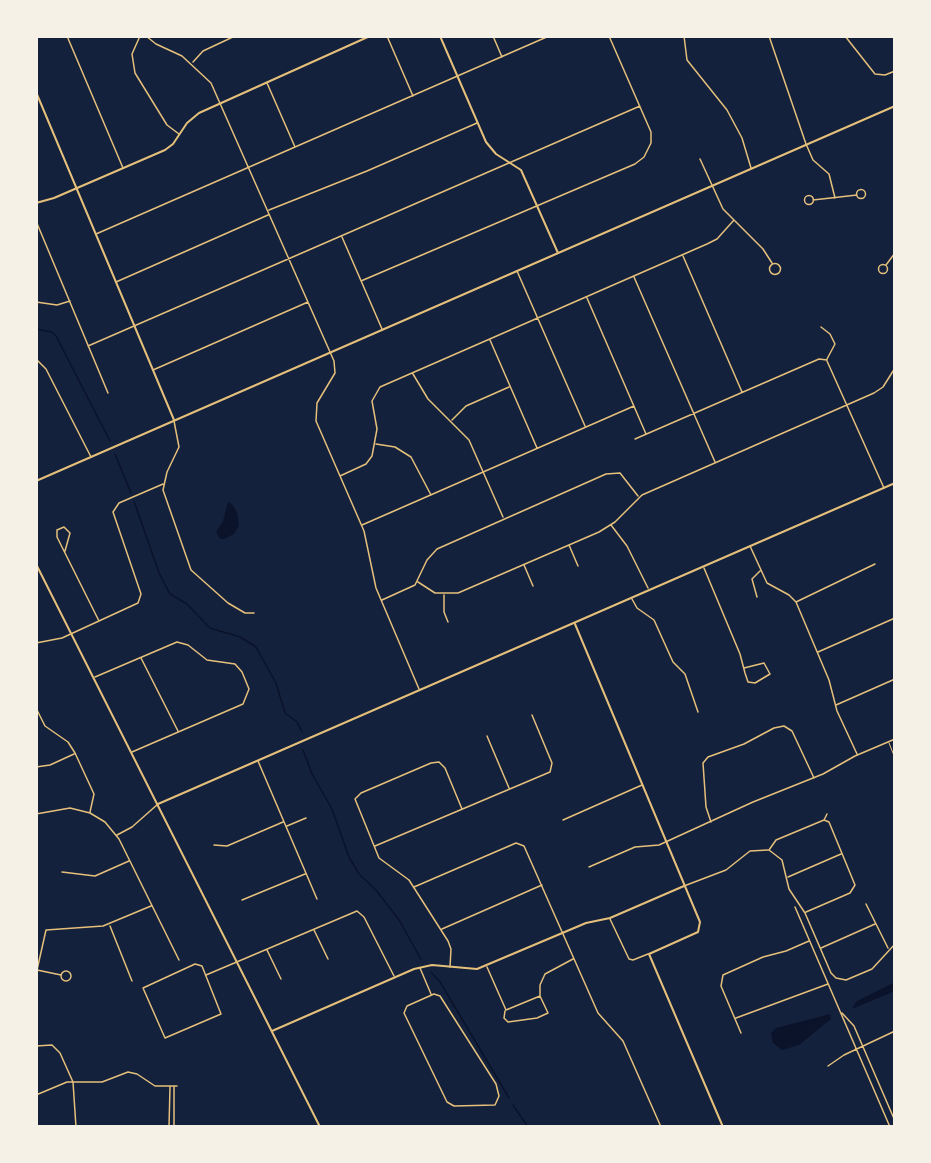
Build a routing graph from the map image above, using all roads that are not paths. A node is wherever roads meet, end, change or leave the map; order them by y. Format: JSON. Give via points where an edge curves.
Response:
{"nodes":[{"id":1,"x":68,"y":36,"type":"edge"},
{"id":2,"x":140,"y":36,"type":"edge"},
{"id":3,"x":146,"y":36,"type":"edge"},
{"id":4,"x":235,"y":36,"type":"edge"},
{"id":5,"x":370,"y":36,"type":"edge"},
{"id":6,"x":387,"y":36,"type":"edge"},
{"id":7,"x":440,"y":36,"type":"edge"},
{"id":8,"x":493,"y":36,"type":"edge"},
{"id":9,"x":549,"y":36,"type":"edge"},
{"id":10,"x":609,"y":36,"type":"edge"},
{"id":11,"x":684,"y":36,"type":"edge"},
{"id":12,"x":769,"y":36,"type":"edge"},
{"id":13,"x":845,"y":36,"type":"edge"},
{"id":14,"x":502,"y":57,"type":"junction"},
{"id":15,"x":192,"y":63,"type":"junction"},
{"id":16,"x":895,"y":71,"type":"edge"},
{"id":17,"x":458,"y":76,"type":"junction"},
{"id":18,"x":267,"y":83,"type":"junction"},
{"id":19,"x":36,"y":92,"type":"edge"},
{"id":20,"x":413,"y":96,"type":"junction"},
{"id":21,"x":220,"y":103,"type":"junction"},
{"id":22,"x":640,"y":106,"type":"junction"},
{"id":23,"x":895,"y":106,"type":"edge"},
{"id":24,"x":478,"y":122,"type":"junction"},
{"id":25,"x":179,"y":134,"type":"junction"},
{"id":26,"x":806,"y":144,"type":"junction"},
{"id":27,"x":295,"y":147,"type":"junction"},
{"id":28,"x":700,"y":159,"type":"dead end"},
{"id":29,"x":512,"y":162,"type":"junction"},
{"id":30,"x":249,"y":167,"type":"junction"},
{"id":31,"x":123,"y":168,"type":"junction"},
{"id":32,"x":752,"y":168,"type":"junction"},
{"id":33,"x":712,"y":186,"type":"junction"},
{"id":34,"x":76,"y":189,"type":"junction"},
{"id":35,"x":857,"y":195,"type":"dead end"},
{"id":36,"x":835,"y":198,"type":"junction"},
{"id":37,"x":813,"y":200,"type":"dead end"},
{"id":38,"x":36,"y":203,"type":"edge"},
{"id":39,"x":537,"y":204,"type":"junction"},
{"id":40,"x":268,"y":210,"type":"junction"},
{"id":41,"x":270,"y":214,"type":"junction"},
{"id":42,"x":734,"y":220,"type":"junction"},
{"id":43,"x":36,"y":221,"type":"edge"},
{"id":44,"x":96,"y":235,"type":"junction"},
{"id":45,"x":342,"y":236,"type":"junction"},
{"id":46,"x":558,"y":253,"type":"junction"},
{"id":47,"x":895,"y":253,"type":"edge"},
{"id":48,"x":682,"y":255,"type":"junction"},
{"id":49,"x":289,"y":259,"type":"junction"},
{"id":50,"x":772,"y":263,"type":"dead end"},
{"id":51,"x":885,"y":266,"type":"dead end"},
{"id":52,"x":517,"y":270,"type":"junction"},
{"id":53,"x":634,"y":276,"type":"junction"},
{"id":54,"x":362,"y":280,"type":"junction"},
{"id":55,"x":115,"y":282,"type":"junction"},
{"id":56,"x":586,"y":297,"type":"junction"},
{"id":57,"x":70,"y":301,"type":"junction"},
{"id":58,"x":36,"y":302,"type":"edge"},
{"id":59,"x":308,"y":302,"type":"junction"},
{"id":60,"x":538,"y":318,"type":"junction"},
{"id":61,"x":134,"y":326,"type":"junction"},
{"id":62,"x":821,"y":327,"type":"dead end"},
{"id":63,"x":382,"y":329,"type":"junction"},
{"id":64,"x":490,"y":339,"type":"junction"},
{"id":65,"x":88,"y":346,"type":"junction"},
{"id":66,"x":330,"y":352,"type":"junction"},
{"id":67,"x":36,"y":359,"type":"edge"},
{"id":68,"x":827,"y":360,"type":"junction"},
{"id":69,"x":895,"y":368,"type":"edge"},
{"id":70,"x":152,"y":370,"type":"junction"},
{"id":71,"x":413,"y":373,"type":"junction"},
{"id":72,"x":510,"y":386,"type":"junction"},
{"id":73,"x":108,"y":393,"type":"dead end"},
{"id":74,"x":742,"y":393,"type":"junction"},
{"id":75,"x":848,"y":404,"type":"junction"},
{"id":76,"x":633,"y":406,"type":"junction"},
{"id":77,"x":694,"y":414,"type":"junction"},
{"id":78,"x":174,"y":420,"type":"junction"},
{"id":79,"x":451,"y":420,"type":"junction"},
{"id":80,"x":586,"y":427,"type":"junction"},
{"id":81,"x":646,"y":434,"type":"junction"},
{"id":82,"x":635,"y":439,"type":"dead end"},
{"id":83,"x":375,"y":443,"type":"junction"},
{"id":84,"x":538,"y":448,"type":"junction"},
{"id":85,"x":91,"y":457,"type":"junction"},
{"id":86,"x":715,"y":462,"type":"junction"},
{"id":87,"x":483,"y":472,"type":"junction"},
{"id":88,"x":340,"y":476,"type":"junction"},
{"id":89,"x":36,"y":481,"type":"edge"},
{"id":90,"x":895,"y":483,"type":"edge"},
{"id":91,"x":163,"y":484,"type":"junction"},
{"id":92,"x":884,"y":488,"type":"junction"},
{"id":93,"x":431,"y":495,"type":"junction"},
{"id":94,"x":638,"y":497,"type":"junction"},
{"id":95,"x":504,"y":519,"type":"junction"},
{"id":96,"x":361,"y":525,"type":"junction"},
{"id":97,"x":611,"y":525,"type":"junction"},
{"id":98,"x":569,"y":544,"type":"junction"},
{"id":99,"x":750,"y":546,"type":"junction"},
{"id":100,"x":65,"y":550,"type":"junction"},
{"id":101,"x":36,"y":564,"type":"edge"},
{"id":102,"x":524,"y":564,"type":"junction"},
{"id":103,"x":875,"y":564,"type":"dead end"},
{"id":104,"x":578,"y":566,"type":"dead end"},
{"id":105,"x":704,"y":567,"type":"junction"},
{"id":106,"x":761,"y":571,"type":"junction"},
{"id":107,"x":418,"y":582,"type":"junction"},
{"id":108,"x":533,"y":586,"type":"dead end"},
{"id":109,"x":649,"y":591,"type":"junction"},
{"id":110,"x":444,"y":595,"type":"junction"},
{"id":111,"x":757,"y":597,"type":"dead end"},
{"id":112,"x":631,"y":598,"type":"junction"},
{"id":113,"x":381,"y":601,"type":"junction"},
{"id":114,"x":796,"y":602,"type":"junction"},
{"id":115,"x":254,"y":613,"type":"dead end"},
{"id":116,"x":895,"y":618,"type":"edge"},
{"id":117,"x":99,"y":621,"type":"junction"},
{"id":118,"x":448,"y":622,"type":"dead end"},
{"id":119,"x":574,"y":623,"type":"junction"},
{"id":120,"x":71,"y":633,"type":"junction"},
{"id":121,"x":36,"y":643,"type":"edge"},
{"id":122,"x":817,"y":652,"type":"junction"},
{"id":123,"x":141,"y":657,"type":"junction"},
{"id":124,"x":744,"y":668,"type":"junction"},
{"id":125,"x":94,"y":677,"type":"junction"},
{"id":126,"x":895,"y":679,"type":"edge"},
{"id":127,"x":420,"y":690,"type":"junction"},
{"id":128,"x":835,"y":706,"type":"junction"},
{"id":129,"x":36,"y":708,"type":"edge"},
{"id":130,"x":698,"y":712,"type":"dead end"},
{"id":131,"x":532,"y":716,"type":"dead end"},
{"id":132,"x":179,"y":732,"type":"junction"},
{"id":133,"x":487,"y":736,"type":"dead end"},
{"id":134,"x":895,"y":739,"type":"edge"},
{"id":135,"x":888,"y":742,"type":"junction"},
{"id":136,"x":132,"y":752,"type":"junction"},
{"id":137,"x":75,"y":753,"type":"junction"},
{"id":138,"x":857,"y":755,"type":"junction"},
{"id":139,"x":895,"y":758,"type":"edge"},
{"id":140,"x":258,"y":760,"type":"junction"},
{"id":141,"x":36,"y":767,"type":"edge"},
{"id":142,"x":814,"y":778,"type":"junction"},
{"id":143,"x":642,"y":785,"type":"junction"},
{"id":144,"x":509,"y":788,"type":"junction"},
{"id":145,"x":158,"y":804,"type":"junction"},
{"id":146,"x":462,"y":809,"type":"junction"},
{"id":147,"x":90,"y":813,"type":"junction"},
{"id":148,"x":36,"y":814,"type":"edge"},
{"id":149,"x":827,"y":814,"type":"dead end"},
{"id":150,"x":306,"y":818,"type":"dead end"},
{"id":151,"x":563,"y":820,"type":"dead end"},
{"id":152,"x":824,"y":820,"type":"junction"},
{"id":153,"x":284,"y":822,"type":"junction"},
{"id":154,"x":711,"y":823,"type":"junction"},
{"id":155,"x":286,"y":826,"type":"junction"},
{"id":156,"x":116,"y":835,"type":"junction"},
{"id":157,"x":666,"y":843,"type":"junction"},
{"id":158,"x":214,"y":845,"type":"dead end"},
{"id":159,"x":374,"y":846,"type":"junction"},
{"id":160,"x":769,"y":850,"type":"junction"},
{"id":161,"x":843,"y":853,"type":"junction"},
{"id":162,"x":129,"y":861,"type":"junction"},
{"id":163,"x":589,"y":867,"type":"dead end"},
{"id":164,"x":62,"y":872,"type":"dead end"},
{"id":165,"x":306,"y":874,"type":"junction"},
{"id":166,"x":787,"y":878,"type":"junction"},
{"id":167,"x":542,"y":885,"type":"junction"},
{"id":168,"x":684,"y":886,"type":"junction"},
{"id":169,"x":414,"y":887,"type":"junction"},
{"id":170,"x":317,"y":899,"type":"dead end"},
{"id":171,"x":242,"y":900,"type":"dead end"},
{"id":172,"x":866,"y":904,"type":"dead end"},
{"id":173,"x":152,"y":906,"type":"junction"},
{"id":174,"x":795,"y":907,"type":"dead end"},
{"id":175,"x":805,"y":913,"type":"junction"},
{"id":176,"x":610,"y":918,"type":"junction"},
{"id":177,"x":875,"y":924,"type":"junction"},
{"id":178,"x":110,"y":925,"type":"junction"},
{"id":179,"x":313,"y":929,"type":"junction"},
{"id":180,"x":441,"y":929,"type":"junction"},
{"id":181,"x":563,"y":933,"type":"junction"},
{"id":182,"x":810,"y":941,"type":"junction"},
{"id":183,"x":895,"y":944,"type":"edge"},
{"id":184,"x":820,"y":948,"type":"junction"},
{"id":185,"x":266,"y":949,"type":"junction"},
{"id":186,"x":889,"y":949,"type":"junction"},
{"id":187,"x":649,"y":954,"type":"junction"},
{"id":188,"x":574,"y":958,"type":"junction"},
{"id":189,"x":328,"y":959,"type":"dead end"},
{"id":190,"x":179,"y":960,"type":"dead end"},
{"id":191,"x":237,"y":962,"type":"junction"},
{"id":192,"x":486,"y":966,"type":"junction"},
{"id":193,"x":420,"y":967,"type":"junction"},
{"id":194,"x":450,"y":968,"type":"junction"},
{"id":195,"x":36,"y":970,"type":"edge"},
{"id":196,"x":61,"y":975,"type":"dead end"},
{"id":197,"x":206,"y":975,"type":"junction"},
{"id":198,"x":395,"y":977,"type":"junction"},
{"id":199,"x":281,"y":979,"type":"dead end"},
{"id":200,"x":132,"y":981,"type":"dead end"},
{"id":201,"x":828,"y":984,"type":"junction"},
{"id":202,"x":432,"y":995,"type":"junction"},
{"id":203,"x":540,"y":996,"type":"junction"},
{"id":204,"x":506,"y":1010,"type":"junction"},
{"id":205,"x":841,"y":1012,"type":"junction"},
{"id":206,"x":735,"y":1019,"type":"junction"},
{"id":207,"x":272,"y":1030,"type":"junction"},
{"id":208,"x":895,"y":1031,"type":"edge"},
{"id":209,"x":741,"y":1033,"type":"dead end"},
{"id":210,"x":862,"y":1045,"type":"junction"},
{"id":211,"x":36,"y":1046,"type":"edge"},
{"id":212,"x":857,"y":1048,"type":"junction"},
{"id":213,"x":828,"y":1066,"type":"dead end"},
{"id":214,"x":73,"y":1083,"type":"junction"},
{"id":215,"x":170,"y":1086,"type":"junction"},
{"id":216,"x":36,"y":1095,"type":"edge"},
{"id":217,"x":895,"y":1121,"type":"edge"},
{"id":218,"x":76,"y":1127,"type":"edge"},
{"id":219,"x":169,"y":1127,"type":"edge"},
{"id":220,"x":174,"y":1127,"type":"edge"},
{"id":221,"x":320,"y":1127,"type":"edge"},
{"id":222,"x":661,"y":1127,"type":"edge"},
{"id":223,"x":723,"y":1127,"type":"edge"},
{"id":224,"x":891,"y":1127,"type":"edge"}],
"edges":[{"from":1,"to":31,"type":"street"},
{"from":2,"to":25,"type":"street","via":[[132,54],[135,73],[167,125]]},
{"from":3,"to":15,"type":"street"},
{"from":4,"to":15,"type":"street","via":[[206,49]]},
{"from":5,"to":18,"type":"street"},
{"from":6,"to":20,"type":"street"},
{"from":7,"to":17,"type":"street"},
{"from":8,"to":14,"type":"street"},
{"from":9,"to":14,"type":"street"},
{"from":10,"to":22,"type":"street"},
{"from":11,"to":32,"type":"street","via":[[688,63],[727,110]]},
{"from":12,"to":26,"type":"street"},
{"from":13,"to":16,"type":"street","via":[[875,74]]},
{"from":14,"to":17,"type":"street"},
{"from":15,"to":21,"type":"street","via":[[211,83]]},
{"from":17,"to":20,"type":"street"},
{"from":17,"to":24,"type":"street"},
{"from":18,"to":21,"type":"street"},
{"from":18,"to":27,"type":"street"},
{"from":19,"to":34,"type":"street"},
{"from":20,"to":27,"type":"street"},
{"from":21,"to":25,"type":"street","via":[[195,115]]},
{"from":21,"to":30,"type":"street"},
{"from":22,"to":29,"type":"street"},
{"from":22,"to":39,"type":"street","via":[[651,132],[650,148],[635,164]]},
{"from":23,"to":26,"type":"street"},
{"from":24,"to":29,"type":"street","via":[[491,148]]},
{"from":24,"to":40,"type":"street"},
{"from":25,"to":31,"type":"street","via":[[170,147]]},
{"from":26,"to":32,"type":"street"},
{"from":26,"to":36,"type":"street","via":[[813,160],[829,174]]},
{"from":27,"to":30,"type":"street"},
{"from":28,"to":33,"type":"street"},
{"from":29,"to":39,"type":"street","via":[[522,171]]},
{"from":29,"to":45,"type":"street"},
{"from":30,"to":40,"type":"street"},
{"from":30,"to":44,"type":"street"},
{"from":31,"to":34,"type":"street"},
{"from":32,"to":33,"type":"street"},
{"from":33,"to":42,"type":"street","via":[[721,206]]},
{"from":33,"to":46,"type":"street"},
{"from":34,"to":38,"type":"street"},
{"from":34,"to":44,"type":"street"},
{"from":35,"to":36,"type":"street"},
{"from":36,"to":37,"type":"street"},
{"from":39,"to":46,"type":"street"},
{"from":39,"to":54,"type":"street"},
{"from":40,"to":41,"type":"street"},
{"from":41,"to":49,"type":"street"},
{"from":41,"to":55,"type":"street"},
{"from":42,"to":48,"type":"street","via":[[712,242]]},
{"from":42,"to":50,"type":"street","via":[[764,249]]},
{"from":43,"to":57,"type":"street"},
{"from":44,"to":55,"type":"street"},
{"from":45,"to":49,"type":"street"},
{"from":45,"to":54,"type":"street"},
{"from":46,"to":52,"type":"street"},
{"from":47,"to":51,"type":"street"},
{"from":48,"to":53,"type":"street"},
{"from":48,"to":74,"type":"street"},
{"from":49,"to":59,"type":"street"},
{"from":49,"to":61,"type":"street"},
{"from":52,"to":60,"type":"street"},
{"from":52,"to":63,"type":"street"},
{"from":53,"to":56,"type":"street"},
{"from":53,"to":77,"type":"street"},
{"from":54,"to":63,"type":"street"},
{"from":55,"to":61,"type":"street"},
{"from":56,"to":60,"type":"street"},
{"from":56,"to":76,"type":"street"},
{"from":57,"to":58,"type":"street","via":[[57,305]]},
{"from":57,"to":65,"type":"street"},
{"from":59,"to":66,"type":"street"},
{"from":59,"to":70,"type":"street"},
{"from":60,"to":64,"type":"street"},
{"from":60,"to":80,"type":"street"},
{"from":61,"to":65,"type":"street"},
{"from":61,"to":70,"type":"street"},
{"from":62,"to":68,"type":"street","via":[[835,344]]},
{"from":63,"to":66,"type":"street"},
{"from":64,"to":71,"type":"street"},
{"from":64,"to":72,"type":"street"},
{"from":65,"to":73,"type":"street"},
{"from":66,"to":78,"type":"street"},
{"from":66,"to":88,"type":"street","via":[[335,373],[319,398],[315,415]]},
{"from":67,"to":85,"type":"street","via":[[46,369]]},
{"from":68,"to":74,"type":"street"},
{"from":68,"to":75,"type":"street"},
{"from":69,"to":75,"type":"street","via":[[879,390]]},
{"from":70,"to":78,"type":"street"},
{"from":71,"to":79,"type":"street","via":[[428,399]]},
{"from":71,"to":83,"type":"street","via":[[375,393]]},
{"from":72,"to":79,"type":"street","via":[[470,404]]},
{"from":72,"to":84,"type":"street"},
{"from":74,"to":77,"type":"street"},
{"from":75,"to":86,"type":"street"},
{"from":75,"to":92,"type":"street"},
{"from":76,"to":80,"type":"street"},
{"from":76,"to":81,"type":"street"},
{"from":77,"to":81,"type":"street"},
{"from":77,"to":86,"type":"street"},
{"from":78,"to":85,"type":"street"},
{"from":78,"to":91,"type":"street","via":[[179,447]]},
{"from":79,"to":87,"type":"street","via":[[469,440]]},
{"from":80,"to":84,"type":"street"},
{"from":81,"to":82,"type":"street"},
{"from":83,"to":88,"type":"street","via":[[370,461]]},
{"from":83,"to":93,"type":"street","via":[[394,447],[411,457]]},
{"from":84,"to":87,"type":"street"},
{"from":85,"to":89,"type":"street"},
{"from":86,"to":94,"type":"street"},
{"from":87,"to":93,"type":"street"},
{"from":87,"to":95,"type":"street"},
{"from":88,"to":96,"type":"street"},
{"from":90,"to":92,"type":"street"},
{"from":91,"to":115,"type":"street","via":[[167,506],[191,570],[228,603],[245,613]]},
{"from":91,"to":117,"type":"street","via":[[119,503],[113,512],[141,598],[134,606]]},
{"from":92,"to":99,"type":"street"},
{"from":93,"to":96,"type":"street"},
{"from":94,"to":95,"type":"street","via":[[622,475],[611,472]]},
{"from":94,"to":97,"type":"street"},
{"from":95,"to":107,"type":"street","via":[[434,551]]},
{"from":96,"to":113,"type":"street"},
{"from":97,"to":98,"type":"street"},
{"from":97,"to":109,"type":"street","via":[[627,546]]},
{"from":98,"to":102,"type":"street"},
{"from":98,"to":104,"type":"street"},
{"from":99,"to":105,"type":"street"},
{"from":99,"to":106,"type":"street"},
{"from":100,"to":100,"type":"street","via":[[70,533],[64,527],[56,532]]},
{"from":100,"to":117,"type":"street"},
{"from":101,"to":120,"type":"street"},
{"from":102,"to":108,"type":"street"},
{"from":102,"to":110,"type":"street","via":[[458,593]]},
{"from":103,"to":114,"type":"street"},
{"from":105,"to":109,"type":"street"},
{"from":105,"to":124,"type":"street"},
{"from":106,"to":111,"type":"street","via":[[752,579]]},
{"from":106,"to":114,"type":"street","via":[[767,584]]},
{"from":107,"to":110,"type":"street"},
{"from":107,"to":113,"type":"street"},
{"from":109,"to":112,"type":"street"},
{"from":110,"to":118,"type":"street"},
{"from":112,"to":119,"type":"street"},
{"from":112,"to":130,"type":"street","via":[[637,609],[654,621],[673,662],[685,674]]},
{"from":113,"to":127,"type":"street"},
{"from":114,"to":122,"type":"street"},
{"from":116,"to":122,"type":"street"},
{"from":117,"to":120,"type":"street"},
{"from":119,"to":127,"type":"street"},
{"from":119,"to":143,"type":"street"},
{"from":120,"to":121,"type":"street"},
{"from":120,"to":125,"type":"street"},
{"from":122,"to":128,"type":"street","via":[[830,680]]},
{"from":123,"to":125,"type":"street"},
{"from":123,"to":132,"type":"street"},
{"from":123,"to":132,"type":"street","via":[[180,642],[207,660],[236,664],[242,672],[248,698]]},
{"from":124,"to":124,"type":"street","via":[[750,683],[770,674],[764,663]]},
{"from":125,"to":136,"type":"street"},
{"from":126,"to":128,"type":"street"},
{"from":127,"to":140,"type":"street"},
{"from":128,"to":138,"type":"street"},
{"from":129,"to":137,"type":"street","via":[[45,726],[68,742]]},
{"from":131,"to":144,"type":"street","via":[[552,769]]},
{"from":132,"to":136,"type":"street"},
{"from":133,"to":144,"type":"street"},
{"from":134,"to":135,"type":"street"},
{"from":135,"to":138,"type":"street"},
{"from":135,"to":139,"type":"lane"},
{"from":136,"to":145,"type":"street"},
{"from":137,"to":141,"type":"street"},
{"from":137,"to":147,"type":"street","via":[[94,794]]},
{"from":138,"to":142,"type":"street"},
{"from":140,"to":145,"type":"street"},
{"from":140,"to":153,"type":"street"},
{"from":142,"to":154,"type":"street"},
{"from":142,"to":154,"type":"street","via":[[792,731],[784,726],[774,728],[703,763]]},
{"from":143,"to":151,"type":"street"},
{"from":143,"to":157,"type":"street"},
{"from":144,"to":146,"type":"street"},
{"from":145,"to":156,"type":"street","via":[[132,827]]},
{"from":145,"to":191,"type":"street"},
{"from":146,"to":159,"type":"street"},
{"from":146,"to":159,"type":"street","via":[[445,768],[439,762],[430,763],[355,799]]},
{"from":147,"to":148,"type":"street","via":[[70,808]]},
{"from":147,"to":156,"type":"street"},
{"from":149,"to":152,"type":"street"},
{"from":150,"to":155,"type":"street"},
{"from":152,"to":160,"type":"street","via":[[776,840]]},
{"from":152,"to":161,"type":"street","via":[[829,822]]},
{"from":153,"to":155,"type":"street"},
{"from":153,"to":158,"type":"street","via":[[227,846]]},
{"from":154,"to":157,"type":"street"},
{"from":155,"to":165,"type":"street"},
{"from":156,"to":162,"type":"street"},
{"from":157,"to":163,"type":"street","via":[[635,847]]},
{"from":157,"to":168,"type":"street"},
{"from":159,"to":169,"type":"street","via":[[382,862],[401,872]]},
{"from":160,"to":166,"type":"street","via":[[782,860]]},
{"from":160,"to":168,"type":"street","via":[[750,851],[726,870]]},
{"from":161,"to":166,"type":"street"},
{"from":161,"to":175,"type":"street","via":[[854,880],[853,890]]},
{"from":162,"to":164,"type":"street","via":[[95,876]]},
{"from":162,"to":173,"type":"street"},
{"from":165,"to":170,"type":"street"},
{"from":165,"to":171,"type":"street"},
{"from":166,"to":175,"type":"street","via":[[789,889]]},
{"from":167,"to":169,"type":"street","via":[[522,843],[516,843]]},
{"from":167,"to":180,"type":"street"},
{"from":167,"to":181,"type":"street"},
{"from":168,"to":176,"type":"street"},
{"from":168,"to":187,"type":"street","via":[[700,930]]},
{"from":169,"to":180,"type":"street"},
{"from":172,"to":177,"type":"street"},
{"from":173,"to":178,"type":"street"},
{"from":173,"to":190,"type":"street"},
{"from":174,"to":182,"type":"street"},
{"from":175,"to":184,"type":"street"},
{"from":176,"to":181,"type":"street","via":[[590,921]]},
{"from":176,"to":187,"type":"street","via":[[629,958]]},
{"from":177,"to":184,"type":"street"},
{"from":177,"to":186,"type":"street"},
{"from":178,"to":195,"type":"street","via":[[50,929],[44,933]]},
{"from":178,"to":200,"type":"street"},
{"from":179,"to":185,"type":"street"},
{"from":179,"to":189,"type":"street"},
{"from":179,"to":198,"type":"street","via":[[360,912]]},
{"from":180,"to":194,"type":"street","via":[[451,949]]},
{"from":181,"to":188,"type":"street"},
{"from":181,"to":192,"type":"street"},
{"from":182,"to":201,"type":"street"},
{"from":182,"to":206,"type":"street","via":[[726,972],[720,978]]},
{"from":183,"to":186,"type":"street"},
{"from":184,"to":186,"type":"street","via":[[831,973],[842,981],[872,969]]},
{"from":185,"to":191,"type":"street"},
{"from":185,"to":199,"type":"street"},
{"from":187,"to":223,"type":"street"},
{"from":188,"to":203,"type":"street","via":[[545,974]]},
{"from":188,"to":222,"type":"street","via":[[598,1013],[623,1041]]},
{"from":191,"to":197,"type":"street"},
{"from":191,"to":207,"type":"street"},
{"from":192,"to":194,"type":"street","via":[[470,970]]},
{"from":192,"to":204,"type":"street"},
{"from":193,"to":194,"type":"street"},
{"from":193,"to":198,"type":"street"},
{"from":193,"to":202,"type":"street"},
{"from":195,"to":196,"type":"street"},
{"from":197,"to":197,"type":"street","via":[[198,963],[143,988],[167,1039],[222,1012]]},
{"from":198,"to":207,"type":"street"},
{"from":201,"to":205,"type":"street"},
{"from":201,"to":206,"type":"street"},
{"from":202,"to":202,"type":"street","via":[[440,996],[496,1084],[499,1096],[495,1105],[454,1106],[447,1102],[404,1012],[407,1006]]},
{"from":203,"to":204,"type":"street"},
{"from":203,"to":204,"type":"street","via":[[548,1012],[537,1018],[508,1022],[504,1018]]},
{"from":205,"to":210,"type":"street","via":[[852,1023]]},
{"from":205,"to":212,"type":"street"},
{"from":206,"to":209,"type":"street"},
{"from":207,"to":221,"type":"street"},
{"from":208,"to":210,"type":"street"},
{"from":210,"to":212,"type":"street"},
{"from":210,"to":217,"type":"street"},
{"from":211,"to":214,"type":"street","via":[[52,1045],[60,1053]]},
{"from":212,"to":213,"type":"street"},
{"from":212,"to":224,"type":"street"},
{"from":214,"to":215,"type":"street","via":[[102,1082],[130,1072],[153,1085]]},
{"from":214,"to":216,"type":"street"},
{"from":214,"to":218,"type":"street"},
{"from":215,"to":219,"type":"street"},
{"from":215,"to":220,"type":"street","via":[[175,1086]]}]}
